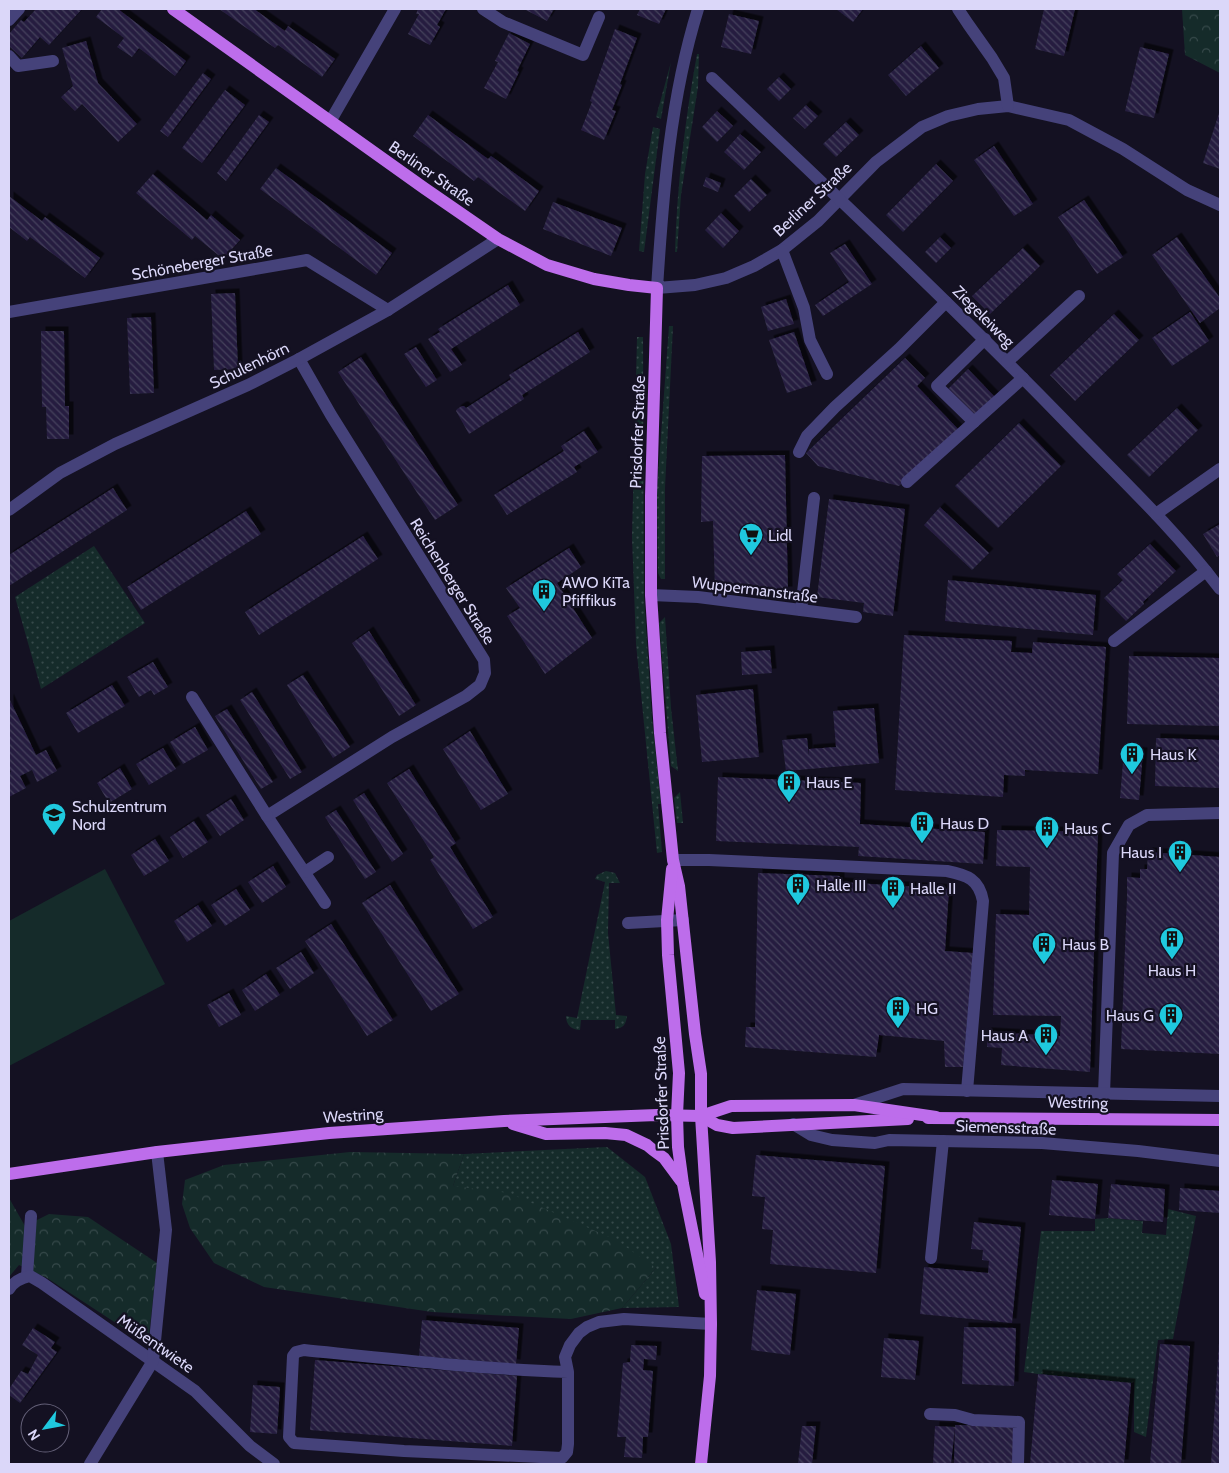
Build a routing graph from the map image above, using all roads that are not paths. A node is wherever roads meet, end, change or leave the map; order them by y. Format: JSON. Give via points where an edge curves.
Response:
{"nodes":[{"id":1,"x":19,"y":9,"type":"edge"},
{"id":2,"x":173,"y":9,"type":"edge"},
{"id":3,"x":395,"y":9,"type":"edge"},
{"id":4,"x":483,"y":9,"type":"edge"},
{"id":5,"x":698,"y":9,"type":"edge"},
{"id":6,"x":958,"y":9,"type":"edge"},
{"id":7,"x":599,"y":17,"type":"dead end"},
{"id":8,"x":9,"y":20,"type":"edge"},
{"id":9,"x":9,"y":56,"type":"edge"},
{"id":10,"x":53,"y":61,"type":"dead end"},
{"id":11,"x":712,"y":78,"type":"dead end"},
{"id":12,"x":1008,"y":106,"type":"junction"},
{"id":13,"x":331,"y":120,"type":"junction"},
{"id":14,"x":839,"y":199,"type":"junction"},
{"id":15,"x":1220,"y":205,"type":"edge"},
{"id":16,"x":498,"y":239,"type":"junction"},
{"id":17,"x":782,"y":250,"type":"junction"},
{"id":18,"x":657,"y":288,"type":"junction"},
{"id":19,"x":1079,"y":296,"type":"dead end"},
{"id":20,"x":946,"y":302,"type":"junction"},
{"id":21,"x":388,"y":310,"type":"junction"},
{"id":22,"x":9,"y":312,"type":"edge"},
{"id":23,"x":985,"y":339,"type":"junction"},
{"id":24,"x":299,"y":359,"type":"junction"},
{"id":25,"x":1007,"y":362,"type":"junction"},
{"id":26,"x":827,"y":374,"type":"dead end"},
{"id":27,"x":1023,"y":378,"type":"junction"},
{"id":28,"x":974,"y":422,"type":"junction"},
{"id":29,"x":799,"y":452,"type":"dead end"},
{"id":30,"x":1220,"y":468,"type":"edge"},
{"id":31,"x":907,"y":482,"type":"dead end"},
{"id":32,"x":814,"y":498,"type":"dead end"},
{"id":33,"x":9,"y":510,"type":"edge"},
{"id":34,"x":1156,"y":514,"type":"junction"},
{"id":35,"x":1206,"y":571,"type":"junction"},
{"id":36,"x":1220,"y":589,"type":"edge"},
{"id":37,"x":651,"y":595,"type":"junction"},
{"id":38,"x":801,"y":610,"type":"junction"},
{"id":39,"x":856,"y":617,"type":"dead end"},
{"id":40,"x":1114,"y":641,"type":"dead end"},
{"id":41,"x":192,"y":697,"type":"dead end"},
{"id":42,"x":1220,"y":813,"type":"edge"},
{"id":43,"x":267,"y":816,"type":"junction"},
{"id":44,"x":328,"y":857,"type":"dead end"},
{"id":45,"x":673,"y":860,"type":"junction"},
{"id":46,"x":305,"y":872,"type":"junction"},
{"id":47,"x":325,"y":903,"type":"dead end"},
{"id":48,"x":667,"y":920,"type":"junction"},
{"id":49,"x":683,"y":920,"type":"junction"},
{"id":50,"x":628,"y":923,"type":"dead end"},
{"id":51,"x":967,"y":1091,"type":"junction"},
{"id":52,"x":1104,"y":1094,"type":"junction"},
{"id":53,"x":1220,"y":1096,"type":"edge"},
{"id":54,"x":854,"y":1105,"type":"junction"},
{"id":55,"x":678,"y":1115,"type":"junction"},
{"id":56,"x":701,"y":1116,"type":"junction"},
{"id":57,"x":936,"y":1117,"type":"junction"},
{"id":58,"x":1220,"y":1120,"type":"edge"},
{"id":59,"x":504,"y":1121,"type":"junction"},
{"id":60,"x":793,"y":1124,"type":"junction"},
{"id":61,"x":943,"y":1141,"type":"junction"},
{"id":62,"x":157,"y":1152,"type":"junction"},
{"id":63,"x":1220,"y":1161,"type":"edge"},
{"id":64,"x":9,"y":1174,"type":"edge"},
{"id":65,"x":683,"y":1184,"type":"junction"},
{"id":66,"x":31,"y":1216,"type":"dead end"},
{"id":67,"x":931,"y":1258,"type":"dead end"},
{"id":68,"x":27,"y":1276,"type":"junction"},
{"id":69,"x":9,"y":1289,"type":"edge"},
{"id":70,"x":710,"y":1324,"type":"junction"},
{"id":71,"x":153,"y":1361,"type":"junction"},
{"id":72,"x":568,"y":1372,"type":"junction"},
{"id":73,"x":930,"y":1414,"type":"dead end"},
{"id":74,"x":90,"y":1464,"type":"edge"},
{"id":75,"x":274,"y":1464,"type":"edge"},
{"id":76,"x":701,"y":1464,"type":"edge"},
{"id":77,"x":1018,"y":1464,"type":"edge"}],
"edges":[{"from":1,"to":8,"type":"street"},
{"from":2,"to":13,"type":"main road","name":"Berliner Straße"},
{"from":3,"to":13,"type":"street"},
{"from":4,"to":7,"type":"street","via":[[503,22],[583,55]]},
{"from":5,"to":18,"type":"street","name":"Prisdorfer Straße","via":[[672,124]]},
{"from":6,"to":12,"type":"street","via":[[1004,78]]},
{"from":9,"to":10,"type":"street","via":[[18,66]]},
{"from":11,"to":14,"type":"street","name":"Ziegeleiweg"},
{"from":12,"to":14,"type":"street","name":"Berliner Straße","via":[[948,116],[922,127],[876,162]]},
{"from":12,"to":15,"type":"street","name":"Berliner Straße","via":[[1069,120],[1123,149],[1187,190]]},
{"from":13,"to":16,"type":"main road","name":"Berliner Straße"},
{"from":14,"to":17,"type":"street","name":"Berliner Straße"},
{"from":14,"to":20,"type":"street","name":"Ziegeleiweg"},
{"from":16,"to":18,"type":"main road","name":"Berliner Straße","via":[[546,265],[594,279]]},
{"from":16,"to":21,"type":"street","name":"Schulenhörn"},
{"from":17,"to":18,"type":"street","name":"Berliner Straße","via":[[726,278]]},
{"from":17,"to":26,"type":"street","via":[[804,308],[810,340]]},
{"from":18,"to":37,"type":"main road","name":"Prisdorfer Straße"},
{"from":19,"to":25,"type":"street"},
{"from":20,"to":23,"type":"street","name":"Ziegeleiweg"},
{"from":20,"to":29,"type":"street","via":[[834,408],[807,436]]},
{"from":21,"to":22,"type":"street","name":"Schöneberger Straße","via":[[307,260]]},
{"from":21,"to":24,"type":"street","name":"Schulenhörn"},
{"from":23,"to":25,"type":"street","name":"Ziegeleiweg"},
{"from":23,"to":28,"type":"street","via":[[937,386]]},
{"from":24,"to":33,"type":"street","name":"Schulenhörn","via":[[60,472]]},
{"from":24,"to":43,"type":"street","name":"Reichenberger Straße","via":[[484,660],[485,673],[480,685],[466,696],[392,737]]},
{"from":25,"to":27,"type":"street","name":"Ziegeleiweg"},
{"from":27,"to":28,"type":"street"},
{"from":27,"to":34,"type":"street","name":"Ziegeleiweg"},
{"from":28,"to":31,"type":"street"},
{"from":30,"to":34,"type":"street"},
{"from":32,"to":38,"type":"street"},
{"from":34,"to":35,"type":"street","name":"Ziegeleiweg"},
{"from":35,"to":36,"type":"street","name":"Ziegeleiweg"},
{"from":35,"to":40,"type":"street"},
{"from":37,"to":38,"type":"street","name":"Wuppermanstraße","via":[[698,597]]},
{"from":37,"to":45,"type":"main road","name":"Prisdorfer Straße"},
{"from":38,"to":39,"type":"street","name":"Wuppermanstraße"},
{"from":41,"to":43,"type":"street"},
{"from":42,"to":52,"type":"street","via":[[1147,815],[1129,824],[1113,853]]},
{"from":43,"to":46,"type":"street"},
{"from":44,"to":46,"type":"street"},
{"from":45,"to":48,"type":"main road","name":"Prisdorfer Straße"},
{"from":45,"to":49,"type":"main road","name":"Prisdorfer Straße"},
{"from":45,"to":51,"type":"street","via":[[947,871],[966,875],[976,883],[983,901]]},
{"from":46,"to":47,"type":"street"},
{"from":48,"to":49,"type":"street"},
{"from":48,"to":50,"type":"street"},
{"from":48,"to":55,"type":"main road","name":"Prisdorfer Straße","via":[[679,1073]]},
{"from":49,"to":56,"type":"main road","name":"Prisdorfer Straße","via":[[701,1074]]},
{"from":51,"to":52,"type":"street"},
{"from":51,"to":54,"type":"street","via":[[903,1089]]},
{"from":52,"to":53,"type":"street"},
{"from":54,"to":56,"type":"main road","name":"Westring","via":[[731,1106]]},
{"from":54,"to":57,"type":"main road","name":"Westring"},
{"from":55,"to":56,"type":"main road","name":"Westring"},
{"from":55,"to":59,"type":"main road","name":"Westring"},
{"from":55,"to":65,"type":"main road","name":"Prisdorfer Straße"},
{"from":56,"to":60,"type":"main road","name":"Westring","via":[[717,1125],[733,1128]]},
{"from":56,"to":70,"type":"main road","name":"Prisdorfer Straße","via":[[710,1262]]},
{"from":57,"to":58,"type":"main road","name":"Westring"},
{"from":57,"to":60,"type":"main road","name":"Westring"},
{"from":59,"to":62,"type":"main road","name":"Westring","via":[[329,1133]]},
{"from":59,"to":65,"type":"main road","via":[[546,1134],[626,1135],[664,1158]]},
{"from":60,"to":61,"type":"street","name":"Siemensstraße","via":[[811,1135],[832,1140],[874,1144],[888,1140]]},
{"from":61,"to":63,"type":"street","name":"Siemensstraße","via":[[1042,1143]]},
{"from":61,"to":67,"type":"street"},
{"from":62,"to":64,"type":"main road","name":"Westring"},
{"from":62,"to":71,"type":"street","via":[[166,1230]]},
{"from":65,"to":70,"type":"main road","name":"Prisdorfer Straße"},
{"from":66,"to":68,"type":"street"},
{"from":68,"to":69,"type":"street"},
{"from":68,"to":71,"type":"street","name":"Müßentwiete","via":[[42,1283]]},
{"from":70,"to":72,"type":"street","via":[[624,1319],[599,1322],[579,1333],[570,1345],[565,1358]]},
{"from":70,"to":76,"type":"main road","name":"Prisdorfer Straße","via":[[710,1376]]},
{"from":71,"to":74,"type":"street"},
{"from":71,"to":75,"type":"street","name":"Müßentwiete","via":[[195,1390],[250,1446]]},
{"from":72,"to":72,"type":"street","via":[[304,1350],[293,1356],[289,1436],[294,1443],[562,1458],[567,1452]]},
{"from":73,"to":77,"type":"street","via":[[1019,1422]]}]}
